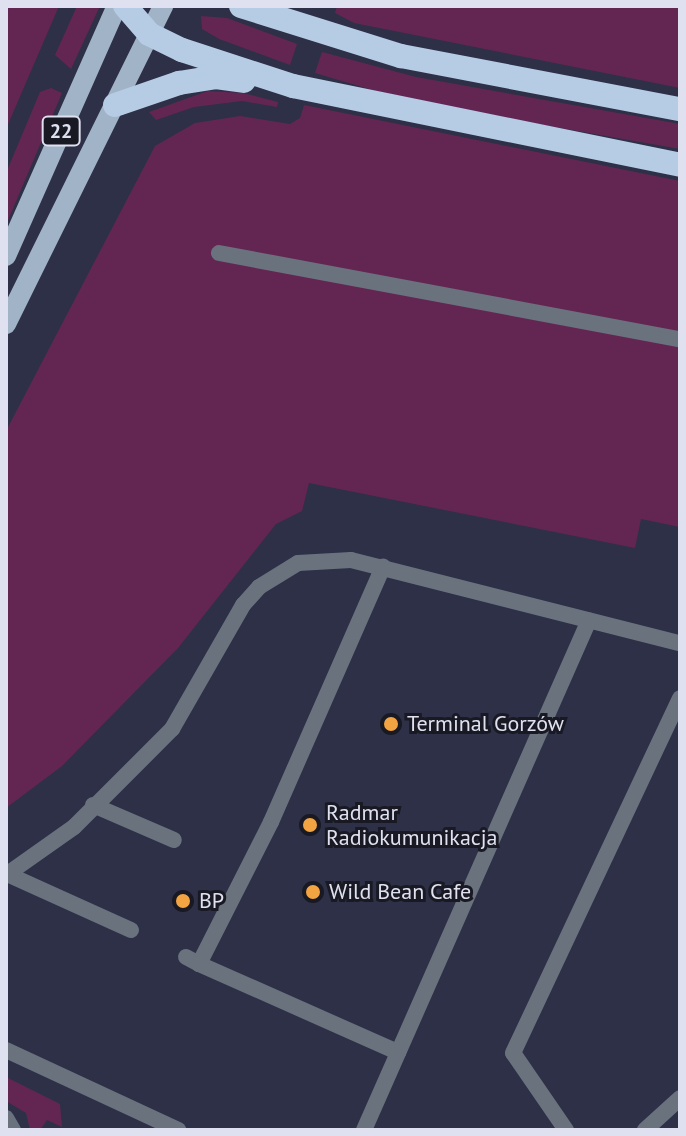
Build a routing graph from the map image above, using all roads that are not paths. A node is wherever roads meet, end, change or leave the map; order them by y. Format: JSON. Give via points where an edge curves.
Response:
{"nodes":[{"id":1,"x":117,"y":6,"type":"edge"},
{"id":2,"x":125,"y":6,"type":"edge"},
{"id":3,"x":163,"y":6,"type":"edge"},
{"id":4,"x":241,"y":6,"type":"edge"},
{"id":5,"x":300,"y":6,"type":"edge"},
{"id":6,"x":322,"y":33,"type":"junction"},
{"id":7,"x":149,"y":34,"type":"junction"},
{"id":8,"x":293,"y":86,"type":"junction"},
{"id":9,"x":115,"y":105,"type":"junction"},
{"id":10,"x":680,"y":109,"type":"edge"},
{"id":11,"x":680,"y":165,"type":"edge"},
{"id":12,"x":219,"y":253,"type":"dead end"},
{"id":13,"x":6,"y":256,"type":"edge"},
{"id":14,"x":9,"y":318,"type":"edge"},
{"id":15,"x":680,"y":339,"type":"edge"},
{"id":16,"x":383,"y":567,"type":"junction"},
{"id":17,"x":589,"y":620,"type":"junction"},
{"id":18,"x":680,"y":643,"type":"edge"},
{"id":19,"x":680,"y":698,"type":"edge"},
{"id":20,"x":93,"y":805,"type":"junction"},
{"id":21,"x":174,"y":840,"type":"dead end"},
{"id":22,"x":7,"y":874,"type":"edge"},
{"id":23,"x":131,"y":930,"type":"dead end"},
{"id":24,"x":6,"y":1050,"type":"edge"},
{"id":25,"x":398,"y":1052,"type":"junction"},
{"id":26,"x":680,"y":1098,"type":"edge"},
{"id":27,"x":6,"y":1118,"type":"edge"},
{"id":28,"x":13,"y":1130,"type":"edge"},
{"id":29,"x":178,"y":1130,"type":"edge"},
{"id":30,"x":364,"y":1130,"type":"edge"},
{"id":31,"x":566,"y":1130,"type":"edge"},
{"id":32,"x":645,"y":1130,"type":"edge"}],
"edges":[{"from":1,"to":13,"type":"main road","number":"22"},
{"from":2,"to":7,"type":"highway"},
{"from":3,"to":7,"type":"main road","number":"22"},
{"from":4,"to":6,"type":"highway"},
{"from":5,"to":6,"type":"highway"},
{"from":6,"to":10,"type":"highway","via":[[448,67]]},
{"from":7,"to":8,"type":"highway"},
{"from":7,"to":9,"type":"main road","number":"22"},
{"from":8,"to":9,"type":"highway","via":[[216,77],[179,83]]},
{"from":8,"to":11,"type":"highway"},
{"from":9,"to":14,"type":"main road","number":"22"},
{"from":12,"to":15,"type":"lane"},
{"from":16,"to":17,"type":"lane"},
{"from":16,"to":20,"type":"lane","via":[[320,558],[298,563],[259,587],[243,605],[172,729]]},
{"from":16,"to":25,"type":"lane","via":[[271,822],[236,869],[193,960]]},
{"from":17,"to":18,"type":"lane"},
{"from":17,"to":25,"type":"lane"},
{"from":19,"to":31,"type":"lane","via":[[513,1053]]},
{"from":20,"to":21,"type":"lane"},
{"from":20,"to":22,"type":"lane","via":[[74,827]]},
{"from":22,"to":23,"type":"lane"},
{"from":24,"to":29,"type":"lane"},
{"from":25,"to":30,"type":"lane"},
{"from":26,"to":32,"type":"lane"},
{"from":27,"to":28,"type":"lane"}]}
